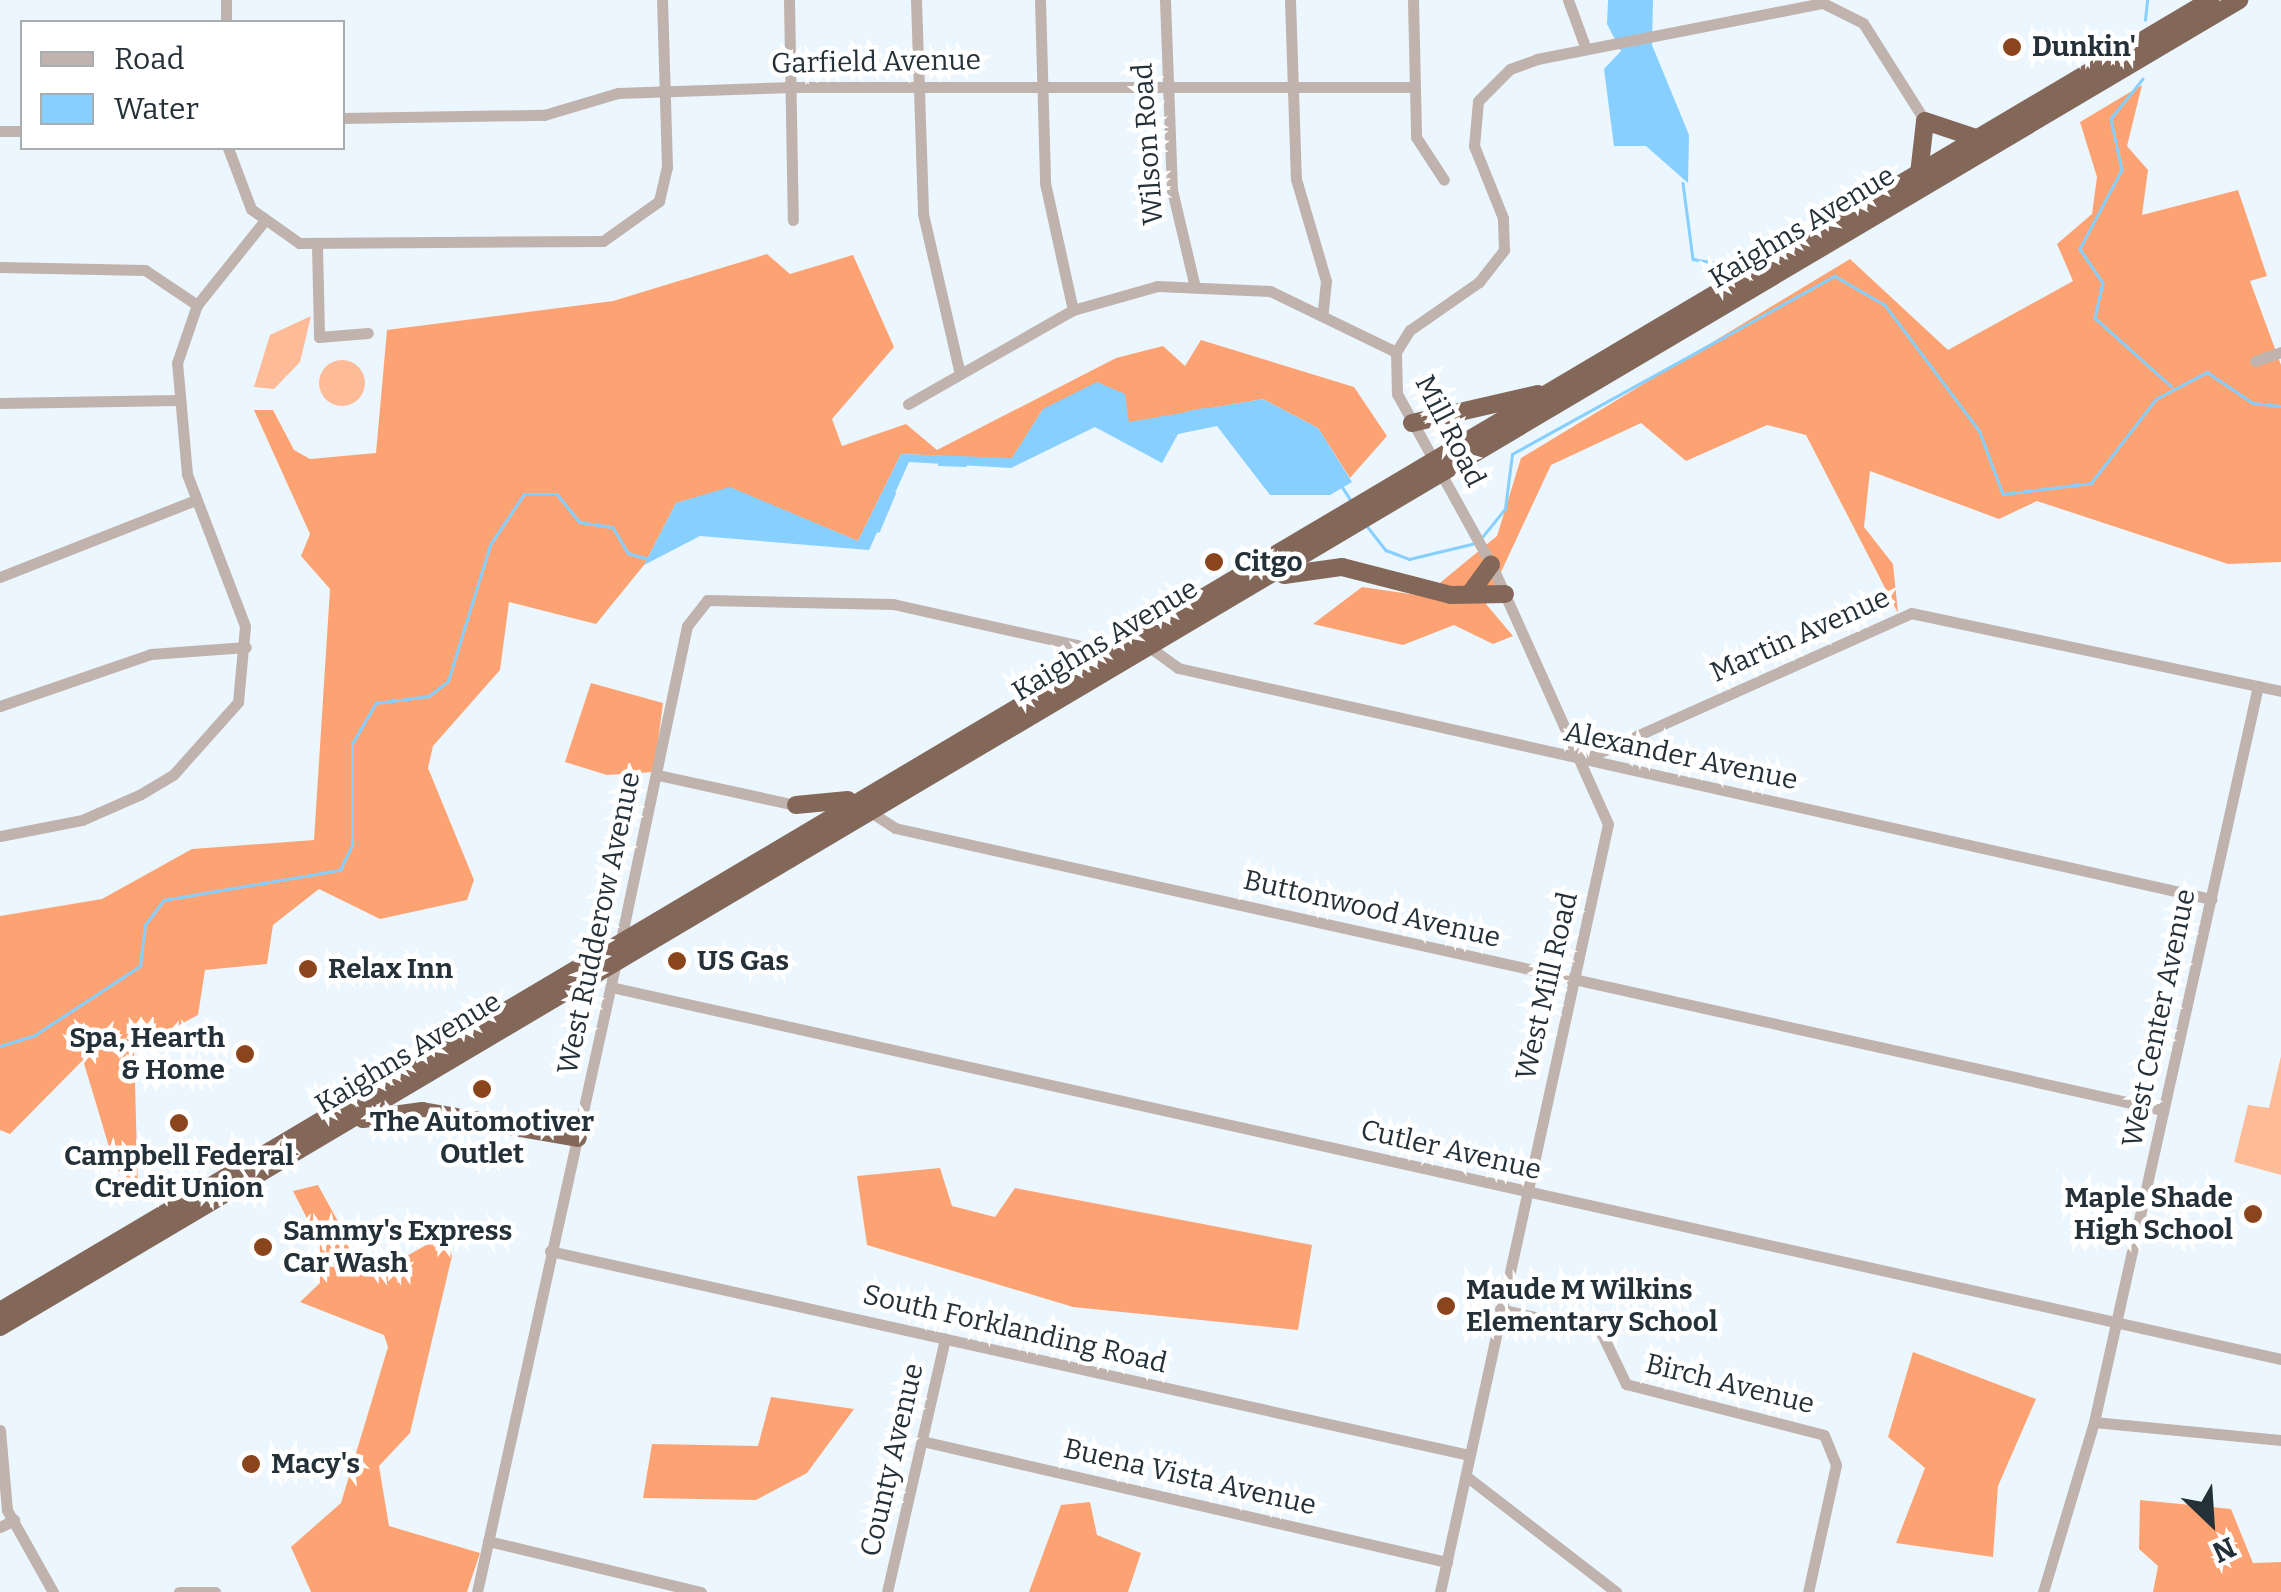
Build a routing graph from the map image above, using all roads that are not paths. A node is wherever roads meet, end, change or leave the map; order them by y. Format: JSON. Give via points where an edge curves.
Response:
{"nodes":[{"id":1,"x":662,"y":0,"type":"edge"},
{"id":2,"x":789,"y":0,"type":"edge"},
{"id":3,"x":916,"y":0,"type":"edge"},
{"id":4,"x":1040,"y":0,"type":"edge"},
{"id":5,"x":1165,"y":0,"type":"edge"},
{"id":6,"x":1290,"y":0,"type":"edge"},
{"id":7,"x":1413,"y":0,"type":"edge"},
{"id":8,"x":1568,"y":0,"type":"edge"},
{"id":9,"x":2212,"y":0,"type":"edge"},
{"id":10,"x":2239,"y":0,"type":"edge"},
{"id":11,"x":1586,"y":49,"type":"junction"},
{"id":12,"x":1166,"y":84,"type":"junction"},
{"id":13,"x":1292,"y":84,"type":"junction"},
{"id":14,"x":1042,"y":85,"type":"junction"},
{"id":15,"x":792,"y":87,"type":"junction"},
{"id":16,"x":1414,"y":87,"type":"junction"},
{"id":17,"x":917,"y":88,"type":"junction"},
{"id":18,"x":663,"y":92,"type":"junction"},
{"id":19,"x":345,"y":118,"type":"edge"},
{"id":20,"x":1925,"y":121,"type":"junction"},
{"id":21,"x":1979,"y":139,"type":"junction"},
{"id":22,"x":229,"y":150,"type":"edge"},
{"id":23,"x":1920,"y":174,"type":"junction"},
{"id":24,"x":1444,"y":180,"type":"dead end"},
{"id":25,"x":794,"y":220,"type":"dead end"},
{"id":26,"x":262,"y":224,"type":"junction"},
{"id":27,"x":317,"y":246,"type":"junction"},
{"id":28,"x":0,"y":267,"type":"edge"},
{"id":29,"x":1194,"y":283,"type":"junction"},
{"id":30,"x":197,"y":305,"type":"junction"},
{"id":31,"x":1073,"y":310,"type":"junction"},
{"id":32,"x":1323,"y":312,"type":"junction"},
{"id":33,"x":368,"y":334,"type":"dead end"},
{"id":34,"x":1396,"y":352,"type":"junction"},
{"id":35,"x":2281,"y":352,"type":"edge"},
{"id":36,"x":2255,"y":361,"type":"dead end"},
{"id":37,"x":960,"y":374,"type":"junction"},
{"id":38,"x":1553,"y":391,"type":"junction"},
{"id":39,"x":178,"y":400,"type":"junction"},
{"id":40,"x":0,"y":403,"type":"edge"},
{"id":41,"x":908,"y":404,"type":"dead end"},
{"id":42,"x":1412,"y":423,"type":"junction"},
{"id":43,"x":1437,"y":467,"type":"junction"},
{"id":44,"x":195,"y":500,"type":"junction"},
{"id":45,"x":1351,"y":518,"type":"junction"},
{"id":46,"x":1473,"y":530,"type":"joint"},
{"id":47,"x":1487,"y":556,"type":"junction"},
{"id":48,"x":0,"y":577,"type":"edge"},
{"id":49,"x":1250,"y":586,"type":"junction"},
{"id":50,"x":1470,"y":592,"type":"junction"},
{"id":51,"x":1506,"y":594,"type":"junction"},
{"id":52,"x":1148,"y":646,"type":"junction"},
{"id":53,"x":246,"y":647,"type":"junction"},
{"id":54,"x":1097,"y":661,"type":"junction"},
{"id":55,"x":2258,"y":686,"type":"junction"},
{"id":56,"x":2281,"y":691,"type":"edge"},
{"id":57,"x":0,"y":706,"type":"edge"},
{"id":58,"x":1582,"y":760,"type":"junction"},
{"id":59,"x":658,"y":775,"type":"junction"},
{"id":60,"x":895,"y":780,"type":"junction"},
{"id":61,"x":796,"y":806,"type":"joint"},
{"id":62,"x":869,"y":812,"type":"junction"},
{"id":63,"x":0,"y":836,"type":"edge"},
{"id":64,"x":2211,"y":899,"type":"junction"},
{"id":65,"x":618,"y":952,"type":"junction"},
{"id":66,"x":1574,"y":980,"type":"junction"},
{"id":67,"x":610,"y":987,"type":"junction"},
{"id":68,"x":2163,"y":1110,"type":"junction"},
{"id":69,"x":343,"y":1124,"type":"junction"},
{"id":70,"x":578,"y":1138,"type":"junction"},
{"id":71,"x":1526,"y":1192,"type":"junction"},
{"id":72,"x":550,"y":1251,"type":"junction"},
{"id":73,"x":1500,"y":1310,"type":"junction"},
{"id":74,"x":0,"y":1311,"type":"edge"},
{"id":75,"x":2116,"y":1324,"type":"junction"},
{"id":76,"x":0,"y":1327,"type":"edge"},
{"id":77,"x":946,"y":1339,"type":"junction"},
{"id":78,"x":2281,"y":1359,"type":"edge"},
{"id":79,"x":2094,"y":1422,"type":"junction"},
{"id":80,"x":0,"y":1430,"type":"edge"},
{"id":81,"x":2281,"y":1440,"type":"edge"},
{"id":82,"x":922,"y":1441,"type":"junction"},
{"id":83,"x":1469,"y":1455,"type":"junction"},
{"id":84,"x":1466,"y":1476,"type":"junction"},
{"id":85,"x":14,"y":1520,"type":"junction"},
{"id":86,"x":0,"y":1527,"type":"edge"},
{"id":87,"x":488,"y":1540,"type":"junction"},
{"id":88,"x":1447,"y":1562,"type":"junction"},
{"id":89,"x":54,"y":1592,"type":"edge"},
{"id":90,"x":180,"y":1592,"type":"edge"},
{"id":91,"x":215,"y":1592,"type":"edge"},
{"id":92,"x":478,"y":1592,"type":"edge"},
{"id":93,"x":701,"y":1592,"type":"edge"},
{"id":94,"x":887,"y":1592,"type":"edge"},
{"id":95,"x":1440,"y":1592,"type":"edge"},
{"id":96,"x":1616,"y":1592,"type":"edge"},
{"id":97,"x":1808,"y":1592,"type":"edge"},
{"id":98,"x":2043,"y":1592,"type":"edge"}],
"edges":[{"from":1,"to":18,"type":"street"},
{"from":2,"to":15,"type":"street"},
{"from":3,"to":17,"type":"street"},
{"from":4,"to":14,"type":"street"},
{"from":5,"to":12,"type":"street","name":"Wilson Road"},
{"from":6,"to":13,"type":"street"},
{"from":7,"to":16,"type":"street"},
{"from":8,"to":11,"type":"street"},
{"from":9,"to":21,"type":"highway","name":"Kaighns Avenue"},
{"from":10,"to":43,"type":"highway","name":"Kaighns Avenue"},
{"from":11,"to":20,"type":"street","via":[[1834,4],[1864,23]]},
{"from":11,"to":34,"type":"street","via":[[1510,69],[1484,91],[1472,130],[1504,250]]},
{"from":12,"to":13,"type":"street","name":"Garfield Avenue"},
{"from":12,"to":14,"type":"street","name":"Garfield Avenue"},
{"from":12,"to":29,"type":"street","name":"Wilson Road","via":[[1172,190]]},
{"from":13,"to":16,"type":"street","name":"Garfield Avenue"},
{"from":13,"to":32,"type":"street","via":[[1296,179],[1326,281]]},
{"from":14,"to":17,"type":"street","name":"Garfield Avenue"},
{"from":14,"to":31,"type":"street","via":[[1049,218]]},
{"from":15,"to":17,"type":"street","name":"Garfield Avenue"},
{"from":15,"to":18,"type":"street","name":"Garfield Avenue"},
{"from":15,"to":25,"type":"street"},
{"from":16,"to":24,"type":"street","via":[[1416,137]]},
{"from":17,"to":37,"type":"street","via":[[929,264]]},
{"from":18,"to":19,"type":"street","name":"Garfield Avenue","via":[[618,93],[544,115]]},
{"from":18,"to":27,"type":"street","via":[[659,202],[621,235],[492,248]]},
{"from":20,"to":21,"type":"highway"},
{"from":20,"to":23,"type":"highway"},
{"from":21,"to":23,"type":"highway","name":"Kaighns Avenue"},
{"from":22,"to":26,"type":"street","via":[[240,192]]},
{"from":23,"to":38,"type":"highway","name":"Kaighns Avenue"},
{"from":26,"to":27,"type":"street"},
{"from":26,"to":30,"type":"street"},
{"from":27,"to":33,"type":"street","via":[[319,337]]},
{"from":28,"to":30,"type":"street","via":[[145,270]]},
{"from":29,"to":31,"type":"street"},
{"from":29,"to":32,"type":"street","via":[[1252,286]]},
{"from":30,"to":39,"type":"street","via":[[182,336]]},
{"from":31,"to":37,"type":"street"},
{"from":32,"to":34,"type":"street"},
{"from":34,"to":42,"type":"street","name":"Mill Road","via":[[1397,394]]},
{"from":35,"to":36,"type":"street"},
{"from":37,"to":41,"type":"street"},
{"from":38,"to":42,"type":"highway"},
{"from":38,"to":43,"type":"highway","name":"Kaighns Avenue"},
{"from":39,"to":40,"type":"street"},
{"from":39,"to":44,"type":"street"},
{"from":42,"to":43,"type":"street","name":"Mill Road"},
{"from":43,"to":45,"type":"highway","name":"Kaighns Avenue"},
{"from":43,"to":46,"type":"street","name":"Mill Road"},
{"from":44,"to":48,"type":"street"},
{"from":44,"to":53,"type":"street","via":[[236,594]]},
{"from":45,"to":49,"type":"highway","name":"Kaighns Avenue"},
{"from":45,"to":54,"type":"highway","name":"Kaighns Avenue"},
{"from":46,"to":47,"type":"street","name":"West Mill Road"},
{"from":47,"to":50,"type":"highway"},
{"from":47,"to":51,"type":"street","name":"West Mill Road"},
{"from":49,"to":50,"type":"highway","via":[[1325,566]]},
{"from":49,"to":52,"type":"highway","name":"Kaighns Avenue"},
{"from":50,"to":51,"type":"highway"},
{"from":51,"to":58,"type":"street","name":"West Mill Road"},
{"from":52,"to":58,"type":"street","name":"Alexander Avenue","via":[[1178,668]]},
{"from":52,"to":62,"type":"highway","name":"Kaighns Avenue"},
{"from":53,"to":57,"type":"street","via":[[151,654]]},
{"from":53,"to":63,"type":"street","via":[[238,702],[173,775],[82,820]]},
{"from":54,"to":59,"type":"street","name":"West Rudderow Avenue","via":[[1077,644],[893,604],[736,594],[698,607]]},
{"from":54,"to":60,"type":"highway","name":"Kaighns Avenue"},
{"from":55,"to":56,"type":"street","name":"Martin Avenue"},
{"from":55,"to":58,"type":"street","name":"Martin Avenue","via":[[1911,613]]},
{"from":55,"to":64,"type":"street","name":"West Center Avenue"},
{"from":58,"to":64,"type":"street","name":"Alexander Avenue"},
{"from":58,"to":66,"type":"street","name":"West Mill Road","via":[[1608,824]]},
{"from":59,"to":61,"type":"street"},
{"from":59,"to":65,"type":"street","name":"West Rudderow Avenue"},
{"from":60,"to":61,"type":"highway","via":[[833,805]]},
{"from":60,"to":65,"type":"highway","name":"Kaighns Avenue"},
{"from":62,"to":65,"type":"highway","name":"Kaighns Avenue"},
{"from":62,"to":66,"type":"street","name":"Buttonwood Avenue","via":[[894,828]]},
{"from":64,"to":68,"type":"street","name":"West Center Avenue"},
{"from":65,"to":67,"type":"street","name":"West Rudderow Avenue"},
{"from":65,"to":69,"type":"highway","name":"Kaighns Avenue"},
{"from":65,"to":74,"type":"highway","name":"Kaighns Avenue"},
{"from":66,"to":68,"type":"street","name":"Buttonwood Avenue"},
{"from":66,"to":71,"type":"street","name":"West Mill Road"},
{"from":67,"to":70,"type":"street","name":"West Rudderow Avenue"},
{"from":67,"to":71,"type":"street","name":"Cutler Avenue"},
{"from":68,"to":75,"type":"street","name":"West Center Avenue"},
{"from":69,"to":70,"type":"highway","via":[[412,1110]]},
{"from":69,"to":76,"type":"highway","name":"Kaighns Avenue"},
{"from":70,"to":72,"type":"street","name":"West Rudderow Avenue"},
{"from":71,"to":73,"type":"street","name":"West Mill Road"},
{"from":71,"to":75,"type":"street","name":"Cutler Avenue"},
{"from":72,"to":77,"type":"street","name":"South Forklanding Road"},
{"from":72,"to":87,"type":"street","name":"West Rudderow Avenue"},
{"from":73,"to":83,"type":"street","name":"West Mill Road"},
{"from":73,"to":97,"type":"street","name":"Birch Avenue","via":[[1605,1334],[1614,1373],[1626,1384],[1824,1435],[1836,1466]]},
{"from":75,"to":78,"type":"street","name":"Cutler Avenue"},
{"from":75,"to":79,"type":"street","name":"West Center Avenue"},
{"from":77,"to":82,"type":"street","name":"County Avenue"},
{"from":77,"to":83,"type":"street","name":"South Forklanding Road"},
{"from":79,"to":81,"type":"street"},
{"from":79,"to":98,"type":"street","name":"West Center Avenue"},
{"from":80,"to":85,"type":"street"},
{"from":82,"to":88,"type":"street","name":"Buena Vista Avenue"},
{"from":82,"to":94,"type":"street","name":"County Avenue"},
{"from":83,"to":84,"type":"street","name":"West Mill Road"},
{"from":84,"to":88,"type":"street","name":"West Mill Road"},
{"from":84,"to":96,"type":"street"},
{"from":85,"to":86,"type":"street"},
{"from":85,"to":89,"type":"street"},
{"from":87,"to":92,"type":"street","name":"West Rudderow Avenue"},
{"from":87,"to":93,"type":"street"},
{"from":88,"to":95,"type":"street","name":"West Mill Road"},
{"from":90,"to":91,"type":"street"}]}
